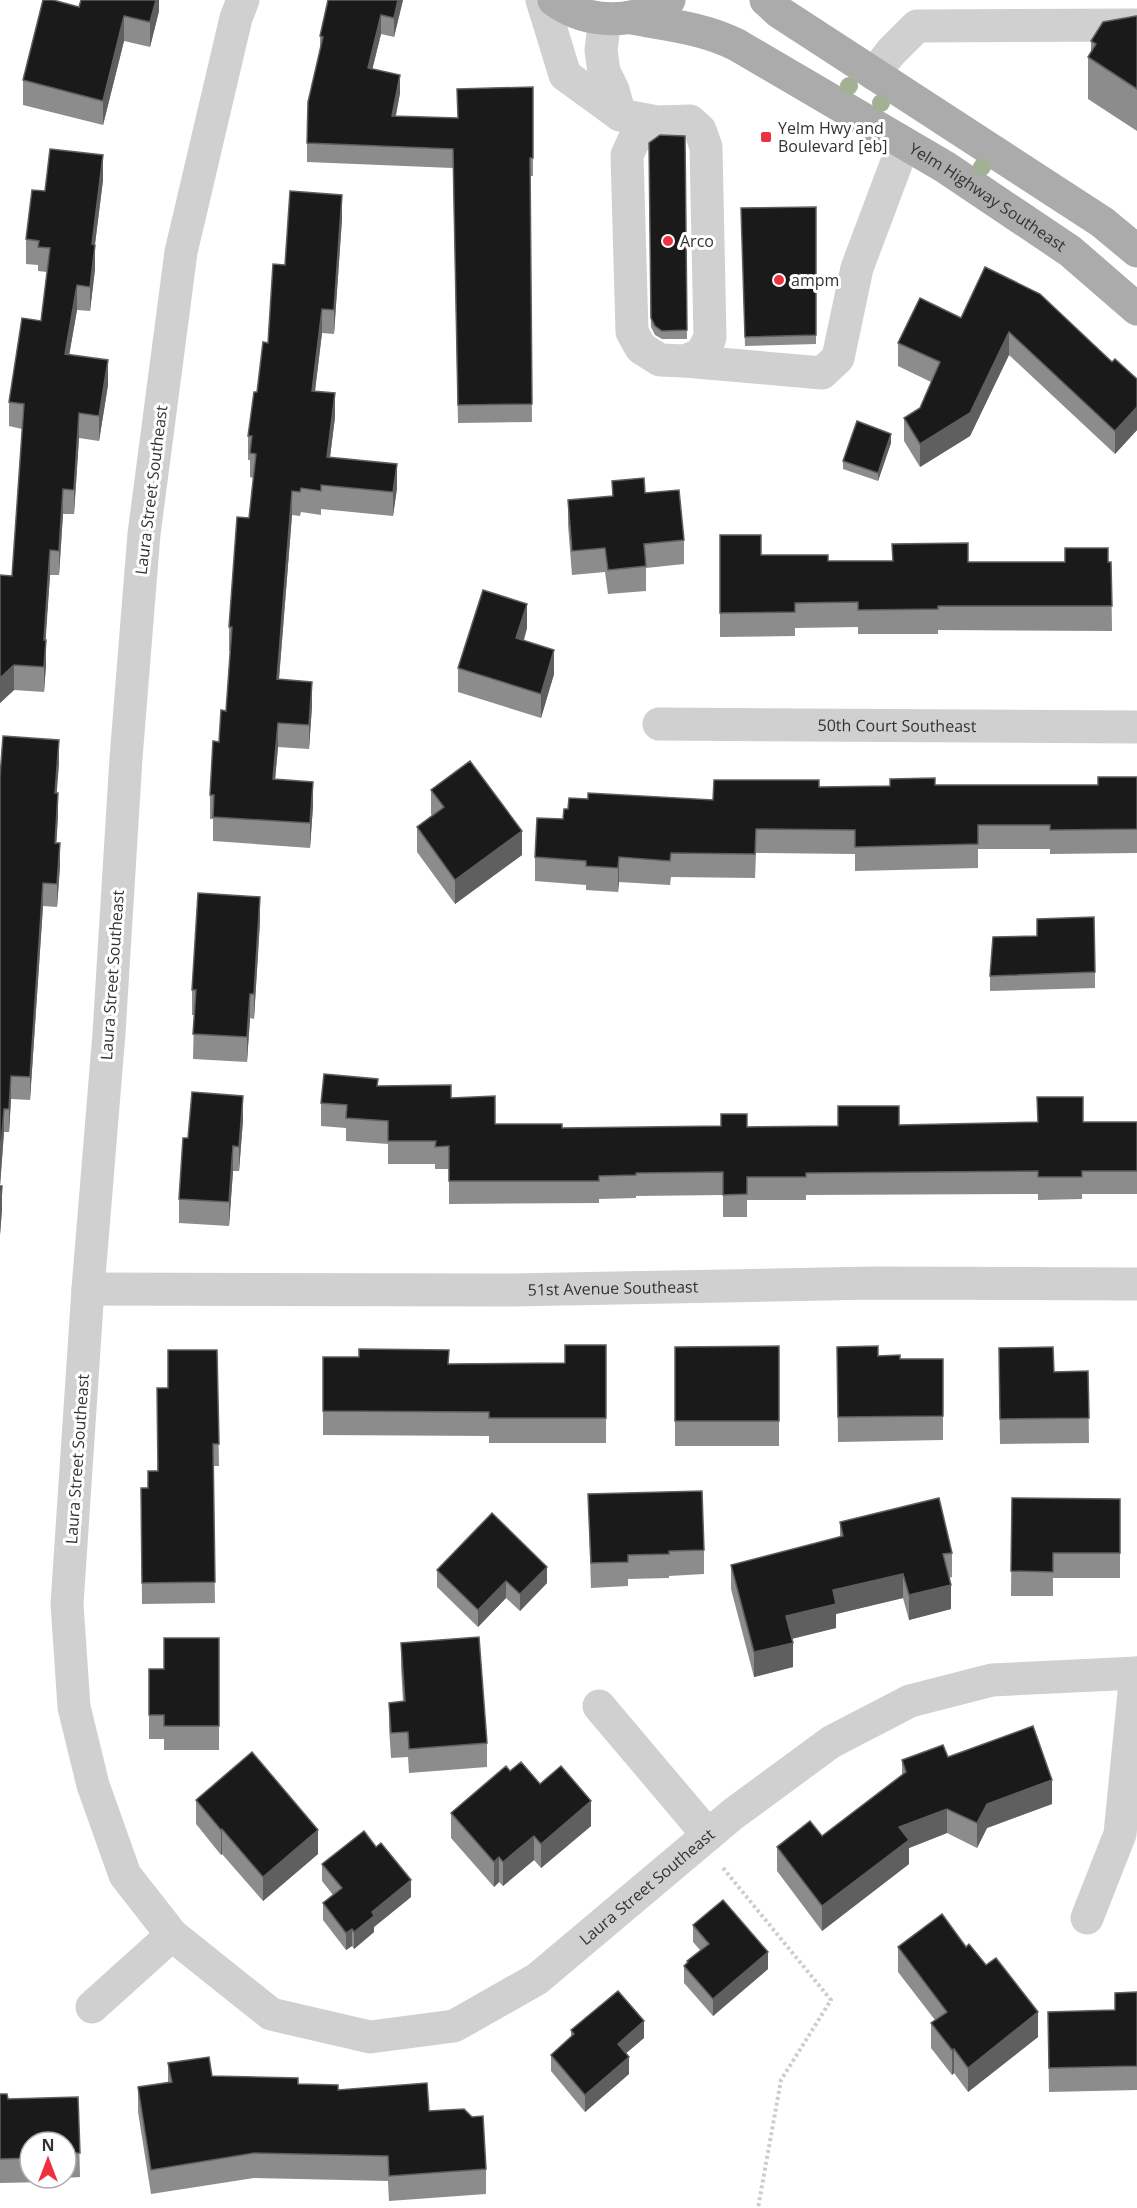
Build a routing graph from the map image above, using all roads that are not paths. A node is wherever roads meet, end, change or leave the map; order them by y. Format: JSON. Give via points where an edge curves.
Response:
{"nodes":[{"id":1,"x":243,"y":0,"type":"edge"},
{"id":2,"x":542,"y":0,"type":"edge"},
{"id":3,"x":554,"y":0,"type":"edge"},
{"id":4,"x":669,"y":0,"type":"edge"},
{"id":5,"x":766,"y":0,"type":"edge"},
{"id":6,"x":618,"y":18,"type":"junction"},
{"id":7,"x":1137,"y":25,"type":"edge"},
{"id":8,"x":874,"y":74,"type":"junction"},
{"id":9,"x":620,"y":115,"type":"junction"},
{"id":10,"x":657,"y":122,"type":"junction"},
{"id":11,"x":904,"y":143,"type":"junction"},
{"id":12,"x":1137,"y":251,"type":"edge"},
{"id":13,"x":1137,"y":309,"type":"edge"},
{"id":14,"x":685,"y":361,"type":"junction"},
{"id":15,"x":659,"y":723,"type":"dead end"},
{"id":16,"x":1137,"y":727,"type":"edge"},
{"id":17,"x":1137,"y":1284,"type":"edge"},
{"id":18,"x":88,"y":1289,"type":"junction"},
{"id":19,"x":1136,"y":1673,"type":"edge"},
{"id":20,"x":599,"y":1706,"type":"dead end"},
{"id":21,"x":705,"y":1838,"type":"junction"},
{"id":22,"x":1087,"y":1918,"type":"dead end"},
{"id":23,"x":172,"y":1935,"type":"junction"},
{"id":24,"x":92,"y":2007,"type":"dead end"}],
"edges":[{"from":1,"to":18,"type":"street","name":"Laura Street Southeast","via":[[182,252],[144,534]]},
{"from":2,"to":9,"type":"street","via":[[565,75]]},
{"from":3,"to":6,"type":"main road","name":"Yelm Highway Southeast","via":[[580,14]]},
{"from":4,"to":6,"type":"main road","via":[[658,8]]},
{"from":5,"to":8,"type":"main road"},
{"from":6,"to":9,"type":"street","via":[[601,50]]},
{"from":6,"to":11,"type":"main road","name":"Yelm Highway Southeast","via":[[693,28],[721,37]]},
{"from":7,"to":8,"type":"street","via":[[917,26]]},
{"from":8,"to":12,"type":"main road","via":[[1102,222]]},
{"from":9,"to":10,"type":"street"},
{"from":10,"to":14,"type":"street","via":[[634,140],[627,155],[632,332],[641,348],[660,360]]},
{"from":10,"to":14,"type":"street","via":[[690,121],[706,147],[710,338],[702,354]]},
{"from":11,"to":13,"type":"main road","name":"Yelm Highway Southeast","via":[[1070,251]]},
{"from":11,"to":14,"type":"street","via":[[857,268],[838,358],[822,373]]},
{"from":15,"to":16,"type":"street","name":"50th Court Southeast"},
{"from":17,"to":18,"type":"street","name":"51st Avenue Southeast","via":[[874,1283],[512,1290]]},
{"from":18,"to":23,"type":"street","name":"Laura Street Southeast","via":[[67,1604],[74,1707],[93,1785],[125,1875]]},
{"from":19,"to":21,"type":"street","name":"Laura Street Southeast","via":[[992,1680],[910,1701],[831,1742]]},
{"from":19,"to":22,"type":"street","via":[[1120,1834]]},
{"from":20,"to":21,"type":"street"},
{"from":21,"to":23,"type":"street","name":"Laura Street Southeast","via":[[537,1979],[454,2026],[370,2037],[271,2014]]},
{"from":23,"to":24,"type":"street"}]}
